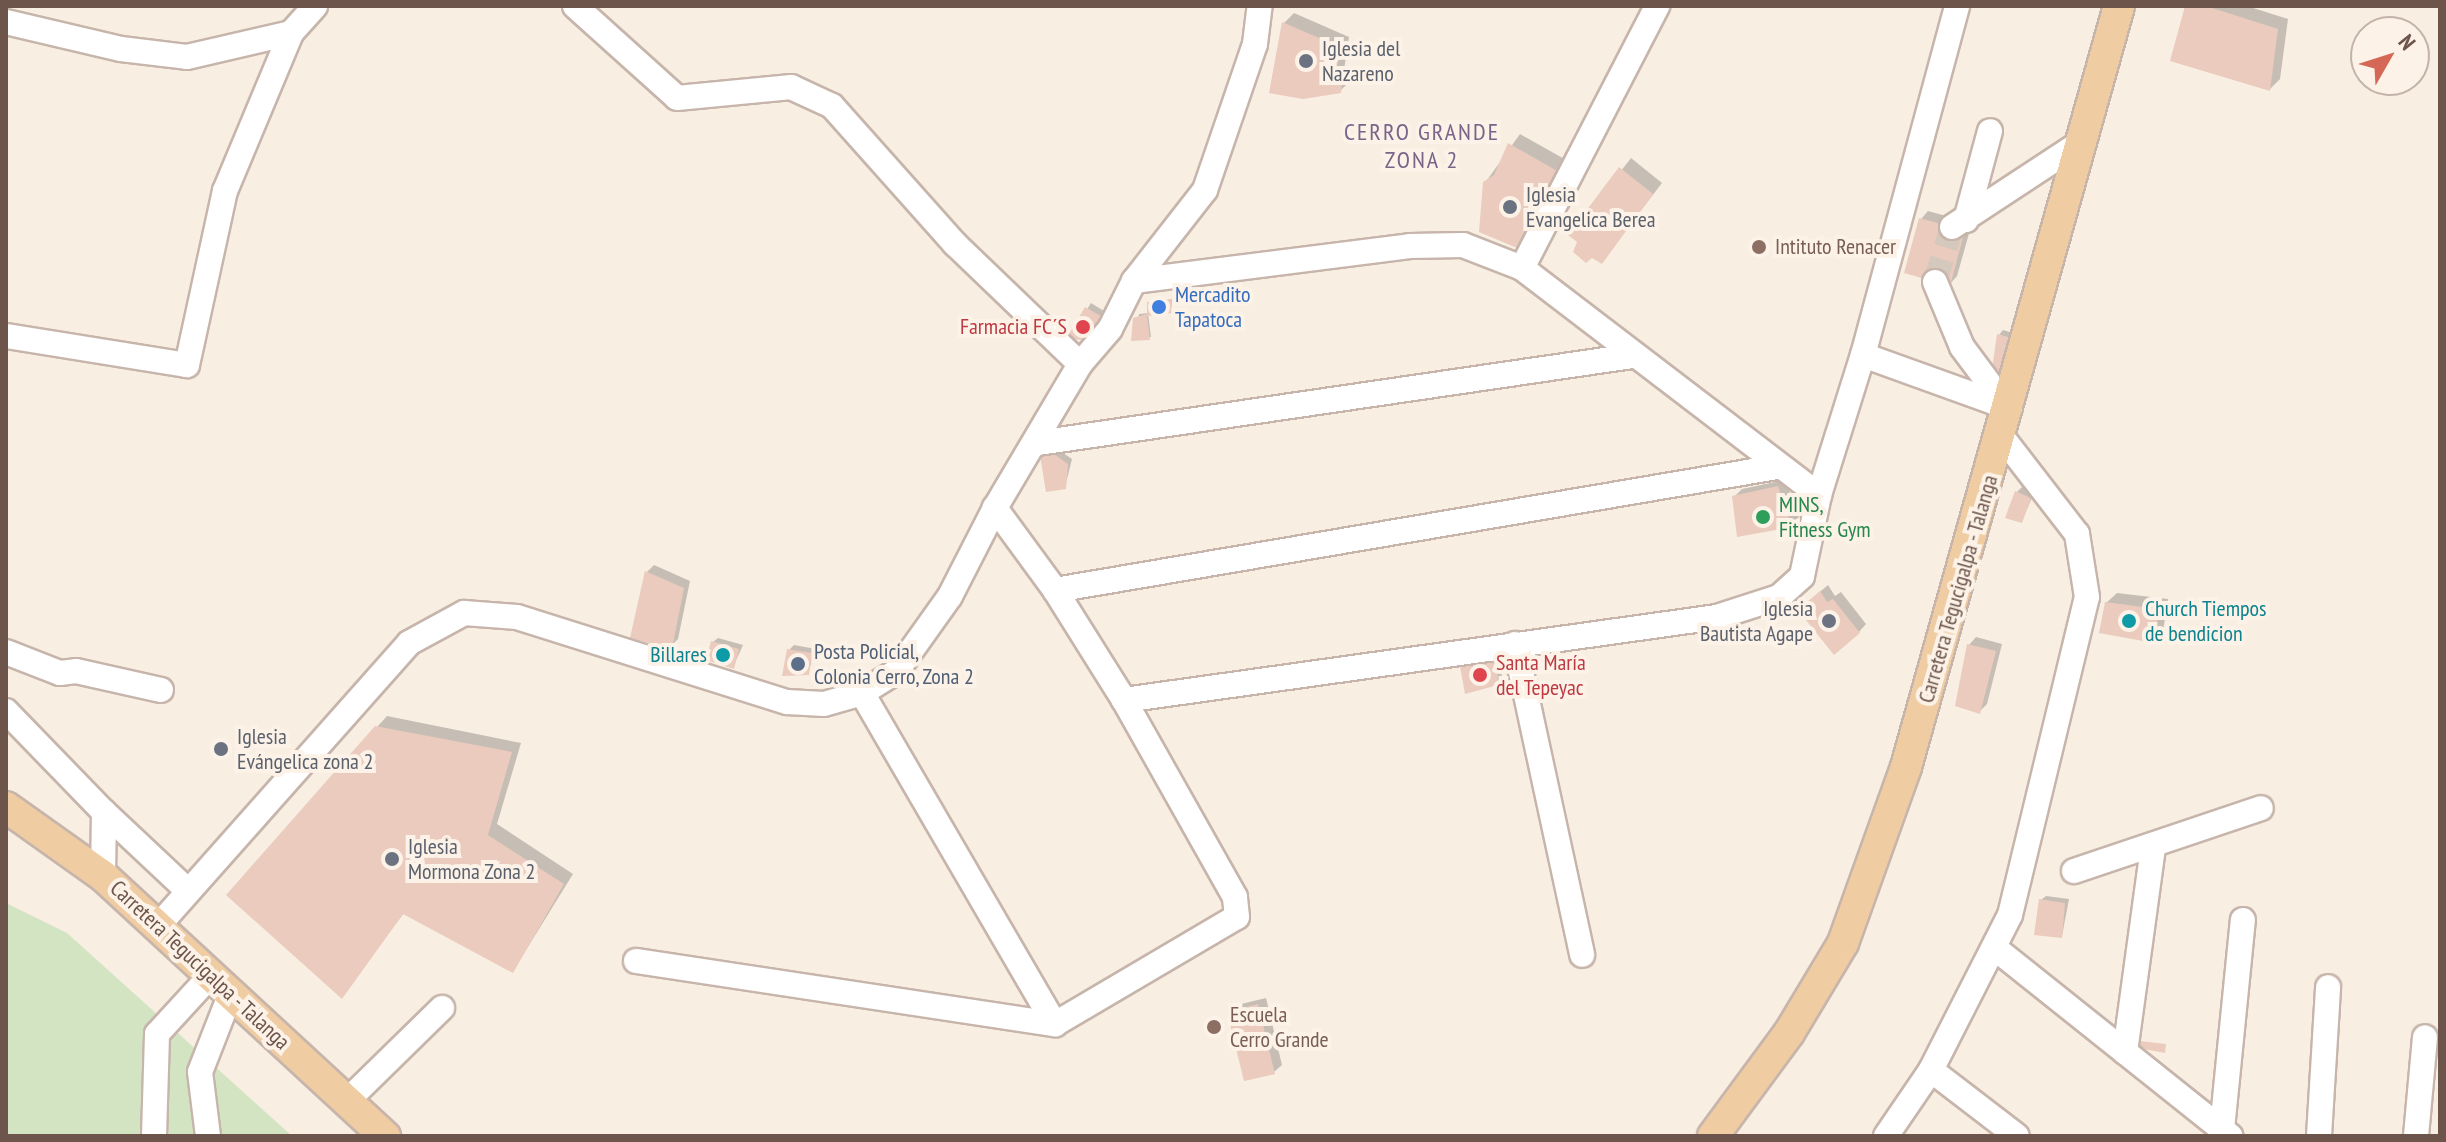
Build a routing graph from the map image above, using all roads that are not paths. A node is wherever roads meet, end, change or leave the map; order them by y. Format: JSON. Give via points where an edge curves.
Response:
{"nodes":[{"id":1,"x":315,"y":6,"type":"edge"},
{"id":2,"x":575,"y":6,"type":"edge"},
{"id":3,"x":1260,"y":6,"type":"edge"},
{"id":4,"x":1657,"y":6,"type":"edge"},
{"id":5,"x":1957,"y":6,"type":"edge"},
{"id":6,"x":2119,"y":6,"type":"edge"},
{"id":7,"x":6,"y":22,"type":"edge"},
{"id":8,"x":291,"y":33,"type":"junction"},
{"id":9,"x":1990,"y":131,"type":"dead end"},
{"id":10,"x":2083,"y":141,"type":"junction"},
{"id":11,"x":1522,"y":268,"type":"junction"},
{"id":12,"x":1134,"y":281,"type":"junction"},
{"id":13,"x":1935,"y":282,"type":"tunnel mouth"},
{"id":14,"x":6,"y":336,"type":"edge"},
{"id":15,"x":1863,"y":355,"type":"junction"},
{"id":16,"x":1632,"y":356,"type":"junction"},
{"id":17,"x":1080,"y":364,"type":"junction"},
{"id":18,"x":2011,"y":404,"type":"junction"},
{"id":19,"x":2002,"y":437,"type":"junction"},
{"id":20,"x":1038,"y":443,"type":"junction"},
{"id":21,"x":1777,"y":467,"type":"junction"},
{"id":22,"x":1819,"y":495,"type":"junction"},
{"id":23,"x":995,"y":508,"type":"junction"},
{"id":24,"x":1055,"y":590,"type":"junction"},
{"id":25,"x":1515,"y":644,"type":"junction"},
{"id":26,"x":6,"y":652,"type":"edge"},
{"id":27,"x":161,"y":690,"type":"dead end"},
{"id":28,"x":862,"y":693,"type":"junction"},
{"id":29,"x":1124,"y":700,"type":"junction"},
{"id":30,"x":6,"y":711,"type":"edge"},
{"id":31,"x":6,"y":807,"type":"edge"},
{"id":32,"x":2261,"y":808,"type":"dead end"},
{"id":33,"x":104,"y":812,"type":"junction"},
{"id":34,"x":2153,"y":848,"type":"junction"},
{"id":35,"x":2074,"y":871,"type":"dead end"},
{"id":36,"x":103,"y":876,"type":"junction"},
{"id":37,"x":188,"y":891,"type":"junction"},
{"id":38,"x":2243,"y":920,"type":"dead end"},
{"id":39,"x":158,"y":926,"type":"junction"},
{"id":40,"x":1996,"y":949,"type":"junction"},
{"id":41,"x":1582,"y":955,"type":"dead end"},
{"id":42,"x":636,"y":961,"type":"dead end"},
{"id":43,"x":221,"y":984,"type":"junction"},
{"id":44,"x":2328,"y":987,"type":"dead end"},
{"id":45,"x":442,"y":1008,"type":"dead end"},
{"id":46,"x":1055,"y":1024,"type":"junction"},
{"id":47,"x":2425,"y":1037,"type":"dead end"},
{"id":48,"x":2125,"y":1052,"type":"junction"},
{"id":49,"x":1931,"y":1070,"type":"junction"},
{"id":50,"x":347,"y":1101,"type":"junction"},
{"id":51,"x":2226,"y":1132,"type":"edge"},
{"id":52,"x":154,"y":1136,"type":"edge"},
{"id":53,"x":208,"y":1136,"type":"edge"},
{"id":54,"x":385,"y":1136,"type":"edge"},
{"id":55,"x":1713,"y":1136,"type":"edge"},
{"id":56,"x":1886,"y":1136,"type":"edge"},
{"id":57,"x":2017,"y":1136,"type":"edge"},
{"id":58,"x":2319,"y":1136,"type":"edge"},
{"id":59,"x":2416,"y":1136,"type":"edge"}],
"edges":[{"from":1,"to":8,"type":"street"},
{"from":2,"to":17,"type":"street","via":[[677,98],[791,87],[832,106],[955,244]]},
{"from":3,"to":12,"type":"street","via":[[1255,44],[1205,190]]},
{"from":4,"to":11,"type":"street"},
{"from":5,"to":15,"type":"street"},
{"from":6,"to":10,"type":"main road","name":"Carretera Tegucigalpa - Talanga"},
{"from":7,"to":8,"type":"street","via":[[121,49],[187,57]]},
{"from":8,"to":14,"type":"street","via":[[225,191],[187,365]]},
{"from":9,"to":10,"type":"street","via":[[1959,223]]},
{"from":10,"to":18,"type":"main road","name":"Carretera Tegucigalpa - Talanga"},
{"from":11,"to":12,"type":"street","via":[[1463,245],[1410,246]]},
{"from":11,"to":16,"type":"street"},
{"from":12,"to":17,"type":"street","via":[[1110,329]]},
{"from":13,"to":18,"type":"street","via":[[1962,347]]},
{"from":15,"to":18,"type":"street"},
{"from":15,"to":22,"type":"street"},
{"from":16,"to":20,"type":"street"},
{"from":16,"to":21,"type":"street"},
{"from":17,"to":20,"type":"street"},
{"from":18,"to":19,"type":"main road","name":"Carretera Tegucigalpa - Talanga"},
{"from":19,"to":40,"type":"street","via":[[2077,534],[2087,597],[2053,751]]},
{"from":19,"to":55,"type":"main road","name":"Carretera Tegucigalpa - Talanga","via":[[1906,767],[1843,943],[1789,1033]]},
{"from":20,"to":23,"type":"street"},
{"from":21,"to":22,"type":"street"},
{"from":21,"to":24,"type":"street"},
{"from":22,"to":25,"type":"street","via":[[1802,576],[1779,597],[1717,617]]},
{"from":23,"to":24,"type":"street"},
{"from":23,"to":28,"type":"street","via":[[935,618],[896,672]]},
{"from":24,"to":29,"type":"street"},
{"from":25,"to":29,"type":"street"},
{"from":25,"to":41,"type":"street"},
{"from":26,"to":27,"type":"street","via":[[60,673],[76,671]]},
{"from":28,"to":37,"type":"street","via":[[824,704],[787,702],[517,617],[464,613],[409,643]]},
{"from":28,"to":46,"type":"street"},
{"from":29,"to":46,"type":"street","via":[[1235,897],[1237,917]]},
{"from":30,"to":33,"type":"street"},
{"from":31,"to":36,"type":"main road","name":"Carretera Tegucigalpa - Talanga"},
{"from":32,"to":34,"type":"street"},
{"from":33,"to":36,"type":"street"},
{"from":33,"to":37,"type":"street"},
{"from":34,"to":35,"type":"street"},
{"from":34,"to":48,"type":"street"},
{"from":36,"to":39,"type":"main road","name":"Carretera Tegucigalpa - Talanga"},
{"from":37,"to":39,"type":"street"},
{"from":38,"to":51,"type":"street"},
{"from":39,"to":43,"type":"main road","name":"Carretera Tegucigalpa - Talanga"},
{"from":40,"to":48,"type":"street"},
{"from":40,"to":49,"type":"street"},
{"from":42,"to":46,"type":"street"},
{"from":43,"to":50,"type":"main road","name":"Carretera Tegucigalpa - Talanga"},
{"from":43,"to":52,"type":"street","via":[[157,1034]]},
{"from":43,"to":53,"type":"street","via":[[200,1072]]},
{"from":44,"to":58,"type":"street"},
{"from":45,"to":50,"type":"street"},
{"from":47,"to":59,"type":"street"},
{"from":48,"to":51,"type":"street"},
{"from":49,"to":56,"type":"street"},
{"from":49,"to":57,"type":"street"},
{"from":50,"to":54,"type":"main road","name":"Carretera Tegucigalpa - Talanga"}]}
